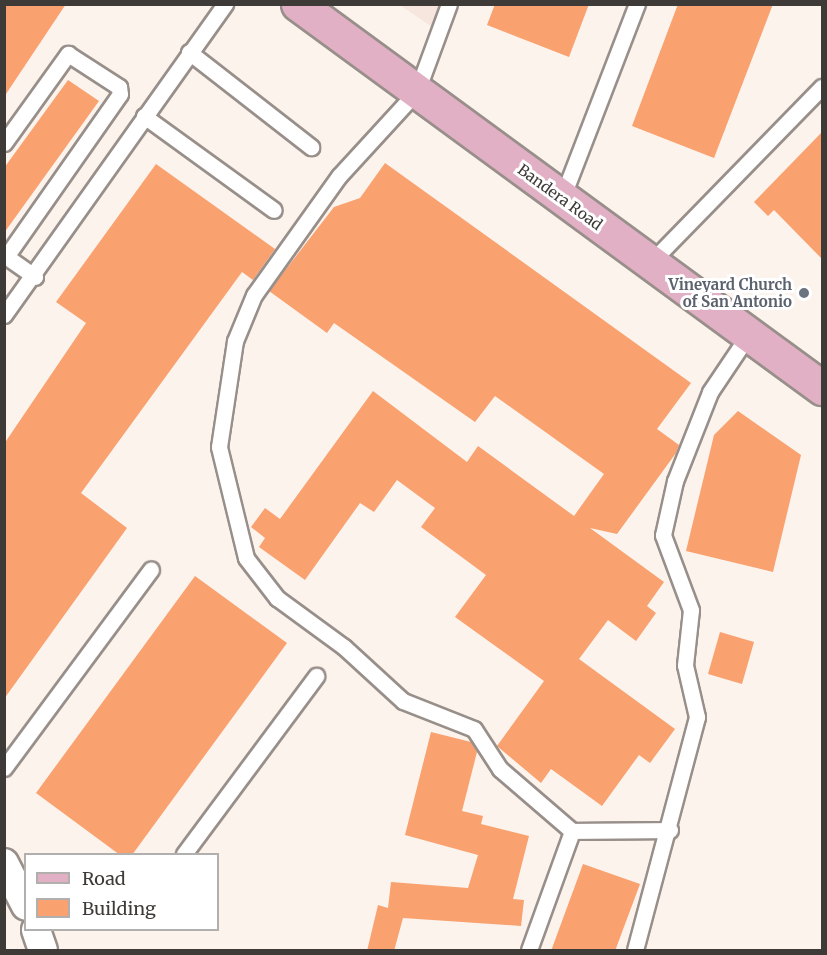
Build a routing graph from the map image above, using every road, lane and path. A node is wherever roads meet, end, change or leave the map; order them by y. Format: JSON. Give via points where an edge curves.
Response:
{"nodes":[{"id":1,"x":225,"y":4,"type":"edge"},
{"id":2,"x":298,"y":4,"type":"edge"},
{"id":3,"x":449,"y":4,"type":"edge"},
{"id":4,"x":637,"y":4,"type":"edge"},
{"id":5,"x":189,"y":52,"type":"junction"},
{"id":6,"x":822,"y":87,"type":"edge"},
{"id":7,"x":417,"y":91,"type":"junction"},
{"id":8,"x":144,"y":116,"type":"junction"},
{"id":9,"x":4,"y":143,"type":"edge"},
{"id":10,"x":311,"y":147,"type":"dead end"},
{"id":11,"x":562,"y":198,"type":"junction"},
{"id":12,"x":274,"y":210,"type":"dead end"},
{"id":13,"x":5,"y":256,"type":"edge"},
{"id":14,"x":651,"y":263,"type":"junction"},
{"id":15,"x":34,"y":277,"type":"junction"},
{"id":16,"x":4,"y":315,"type":"edge"},
{"id":17,"x":748,"y":334,"type":"junction"},
{"id":18,"x":822,"y":388,"type":"edge"},
{"id":19,"x":152,"y":569,"type":"dead end"},
{"id":20,"x":316,"y":676,"type":"dead end"},
{"id":21,"x":4,"y":768,"type":"edge"},
{"id":22,"x":670,"y":830,"type":"junction"},
{"id":23,"x":572,"y":831,"type":"junction"},
{"id":24,"x":185,"y":853,"type":"edge"},
{"id":25,"x":36,"y":931,"type":"edge"},
{"id":26,"x":43,"y":951,"type":"edge"},
{"id":27,"x":529,"y":951,"type":"edge"},
{"id":28,"x":635,"y":951,"type":"edge"}],
"edges":[{"from":1,"to":5,"type":"lane"},
{"from":2,"to":7,"type":"main road","name":"Bandera Road"},
{"from":3,"to":7,"type":"lane"},
{"from":4,"to":11,"type":"lane"},
{"from":5,"to":8,"type":"lane"},
{"from":5,"to":10,"type":"lane"},
{"from":6,"to":14,"type":"lane"},
{"from":7,"to":11,"type":"main road","name":"Bandera Road"},
{"from":7,"to":23,"type":"lane","via":[[339,176],[254,296],[235,341],[219,447],[246,558],[277,598],[345,647],[404,701],[474,729],[500,769]]},
{"from":8,"to":12,"type":"lane"},
{"from":8,"to":15,"type":"lane"},
{"from":9,"to":13,"type":"lane","via":[[68,54],[119,87],[120,94]]},
{"from":11,"to":14,"type":"main road","name":"Bandera Road"},
{"from":13,"to":15,"type":"lane"},
{"from":14,"to":17,"type":"main road","name":"Bandera Road"},
{"from":15,"to":16,"type":"lane"},
{"from":17,"to":18,"type":"main road","name":"Bandera Road"},
{"from":17,"to":22,"type":"lane","via":[[710,392],[675,482],[663,535],[691,610],[685,665],[697,717]]},
{"from":19,"to":21,"type":"lane"},
{"from":20,"to":24,"type":"lane"},
{"from":22,"to":23,"type":"lane"},
{"from":22,"to":28,"type":"lane"},
{"from":23,"to":27,"type":"lane"},
{"from":25,"to":26,"type":"street"}]}
